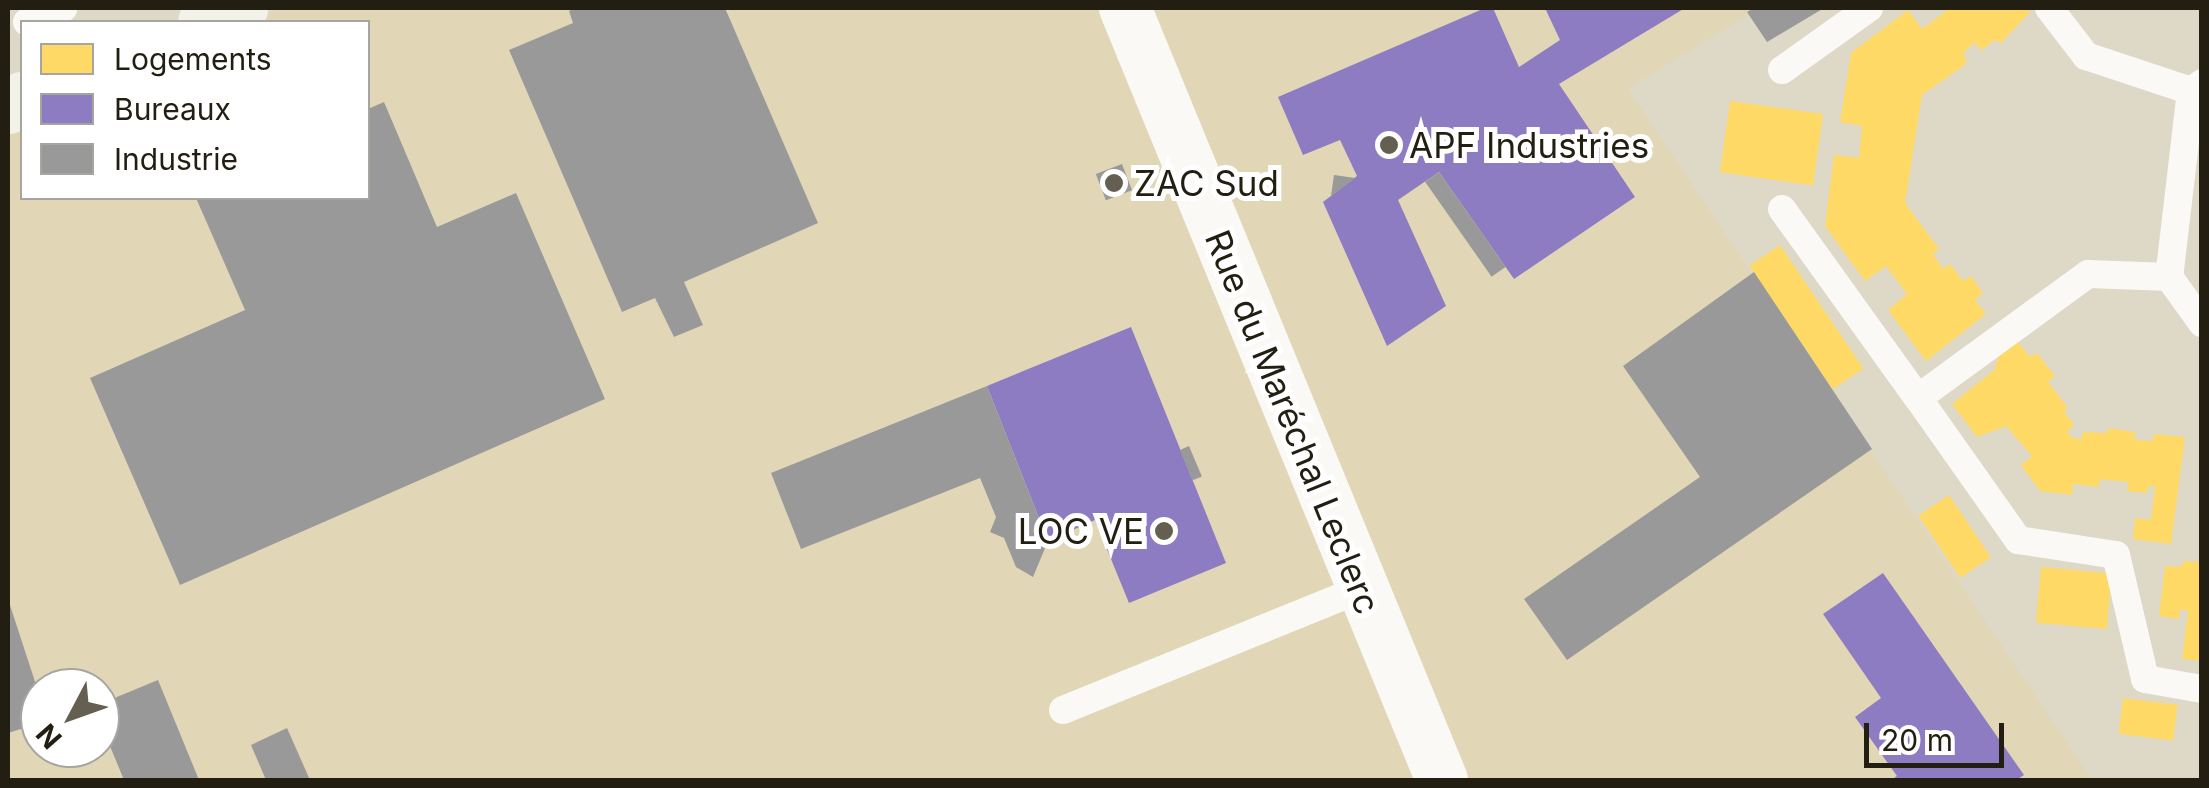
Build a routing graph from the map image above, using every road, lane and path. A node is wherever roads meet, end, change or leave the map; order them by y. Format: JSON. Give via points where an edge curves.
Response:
{"nodes":[{"id":1,"x":63,"y":8,"type":"edge"},
{"id":2,"x":240,"y":8,"type":"edge"},
{"id":3,"x":1125,"y":8,"type":"edge"},
{"id":4,"x":1868,"y":8,"type":"edge"},
{"id":5,"x":2049,"y":8,"type":"edge"},
{"id":6,"x":32,"y":20,"type":"edge"},
{"id":7,"x":210,"y":20,"type":"edge"},
{"id":8,"x":1782,"y":70,"type":"dead end"},
{"id":9,"x":2196,"y":87,"type":"edge"},
{"id":10,"x":1782,"y":209,"type":"dead end"},
{"id":11,"x":2169,"y":277,"type":"junction"},
{"id":12,"x":2202,"y":323,"type":"edge"},
{"id":13,"x":1918,"y":398,"type":"junction"},
{"id":14,"x":1360,"y":589,"type":"junction"},
{"id":15,"x":2202,"y":689,"type":"edge"},
{"id":16,"x":1063,"y":710,"type":"dead end"},
{"id":17,"x":1442,"y":780,"type":"edge"}],
"edges":[{"from":1,"to":6,"type":"lane"},
{"from":2,"to":7,"type":"main road"},
{"from":3,"to":14,"type":"street","name":"Rue du Maréchal Leclerc"},
{"from":4,"to":8,"type":"lane"},
{"from":5,"to":9,"type":"lane","via":[[2086,56]]},
{"from":9,"to":11,"type":"lane"},
{"from":10,"to":13,"type":"lane"},
{"from":11,"to":12,"type":"lane"},
{"from":11,"to":13,"type":"lane","via":[[2088,274]]},
{"from":13,"to":15,"type":"lane","via":[[2018,540],[2116,556],[2145,678]]},
{"from":14,"to":16,"type":"lane"},
{"from":14,"to":17,"type":"street","name":"Rue du Maréchal Leclerc"}]}
